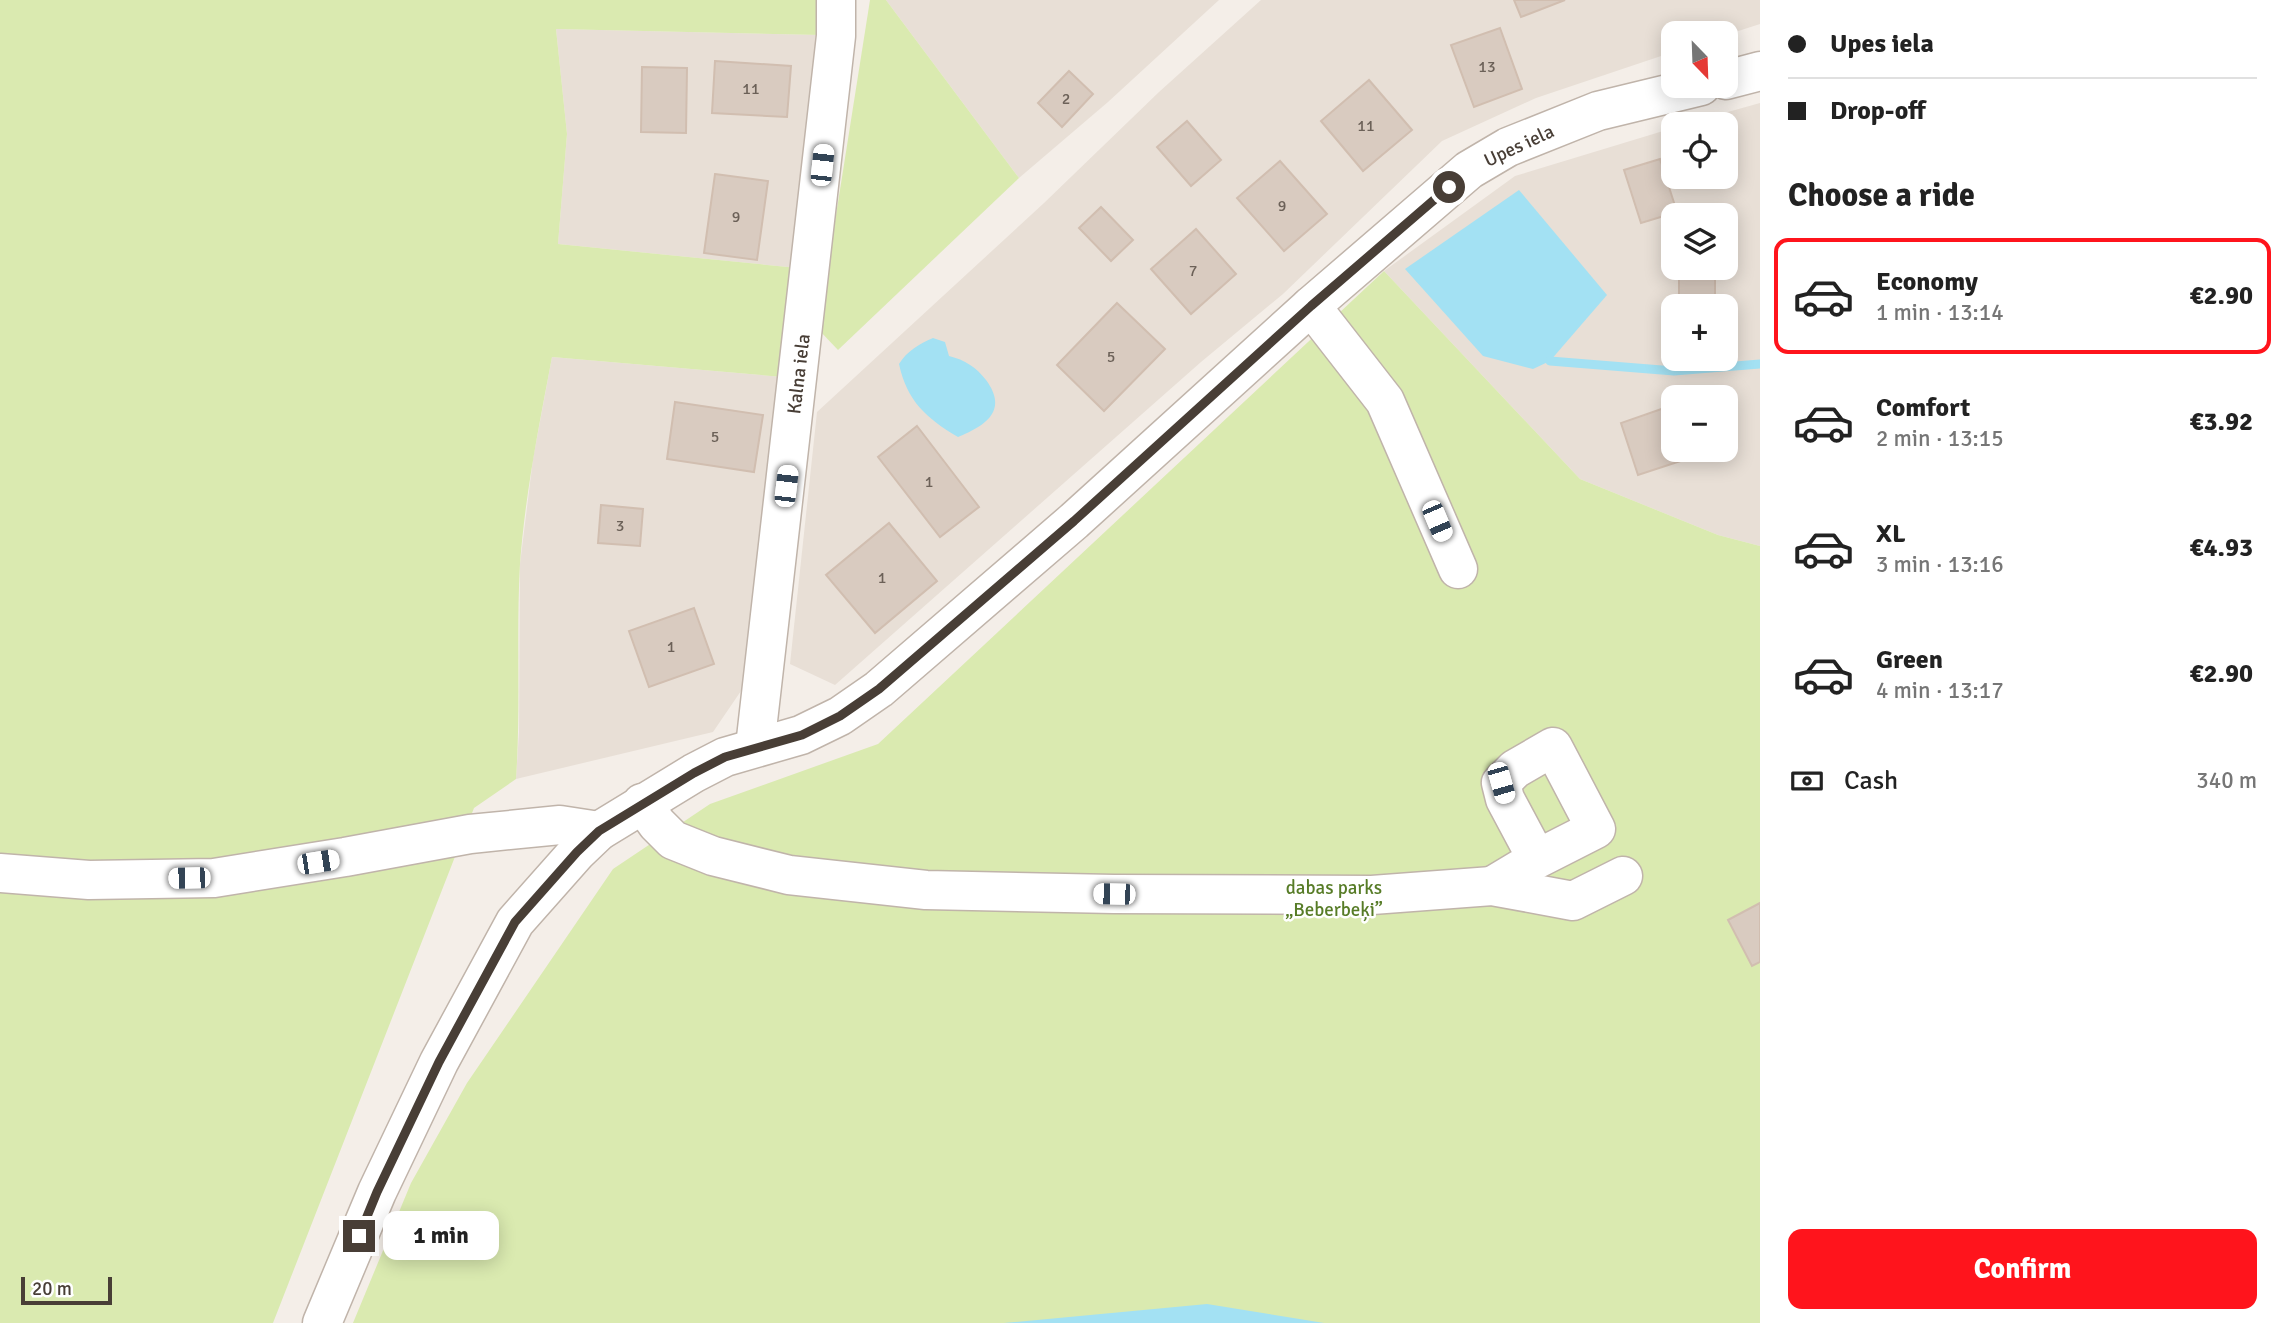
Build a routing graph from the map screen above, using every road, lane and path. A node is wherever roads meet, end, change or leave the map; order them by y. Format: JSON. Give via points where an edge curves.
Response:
{"nodes":[{"id":1,"x":836,"y":0,"type":"edge"},
{"id":2,"x":1760,"y":71,"type":"edge"},
{"id":3,"x":1738,"y":77,"type":"edge"},
{"id":4,"x":1661,"y":96,"type":"edge"},
{"id":5,"x":1311,"y":306,"type":"junction"},
{"id":6,"x":1458,"y":569,"type":"dead end"},
{"id":7,"x":755,"y":747,"type":"junction"},
{"id":8,"x":642,"y":803,"type":"junction"},
{"id":9,"x":599,"y":831,"type":"junction"},
{"id":10,"x":1536,"y":859,"type":"dead end"},
{"id":11,"x":0,"y":873,"type":"edge"},
{"id":12,"x":1623,"y":876,"type":"dead end"},
{"id":13,"x":1492,"y":886,"type":"junction"},
{"id":14,"x":322,"y":1323,"type":"edge"}],
"edges":[{"from":1,"to":7,"type":"street","name":"Kalna iela","via":[[834,64]]},
{"from":2,"to":3,"type":"street"},
{"from":4,"to":5,"type":"street","name":"Upes iela","via":[[1598,111],[1488,158]]},
{"from":5,"to":6,"type":"street","via":[[1385,401]]},
{"from":5,"to":7,"type":"street","name":"Upes iela","via":[[1074,521],[879,689],[802,735]]},
{"from":7,"to":8,"type":"street","name":"Upes iela","via":[[715,762]]},
{"from":8,"to":9,"type":"street","name":"Upes iela"},
{"from":8,"to":13,"type":"street","via":[[673,840],[713,856],[789,875],[926,890],[1372,895]]},
{"from":9,"to":11,"type":"street","via":[[560,825],[470,834],[214,878],[89,880]]},
{"from":9,"to":14,"type":"street","name":"Upes iela","via":[[515,922],[428,1086]]},
{"from":10,"to":13,"type":"street"},
{"from":12,"to":13,"type":"street","via":[[1573,901]]}]}
